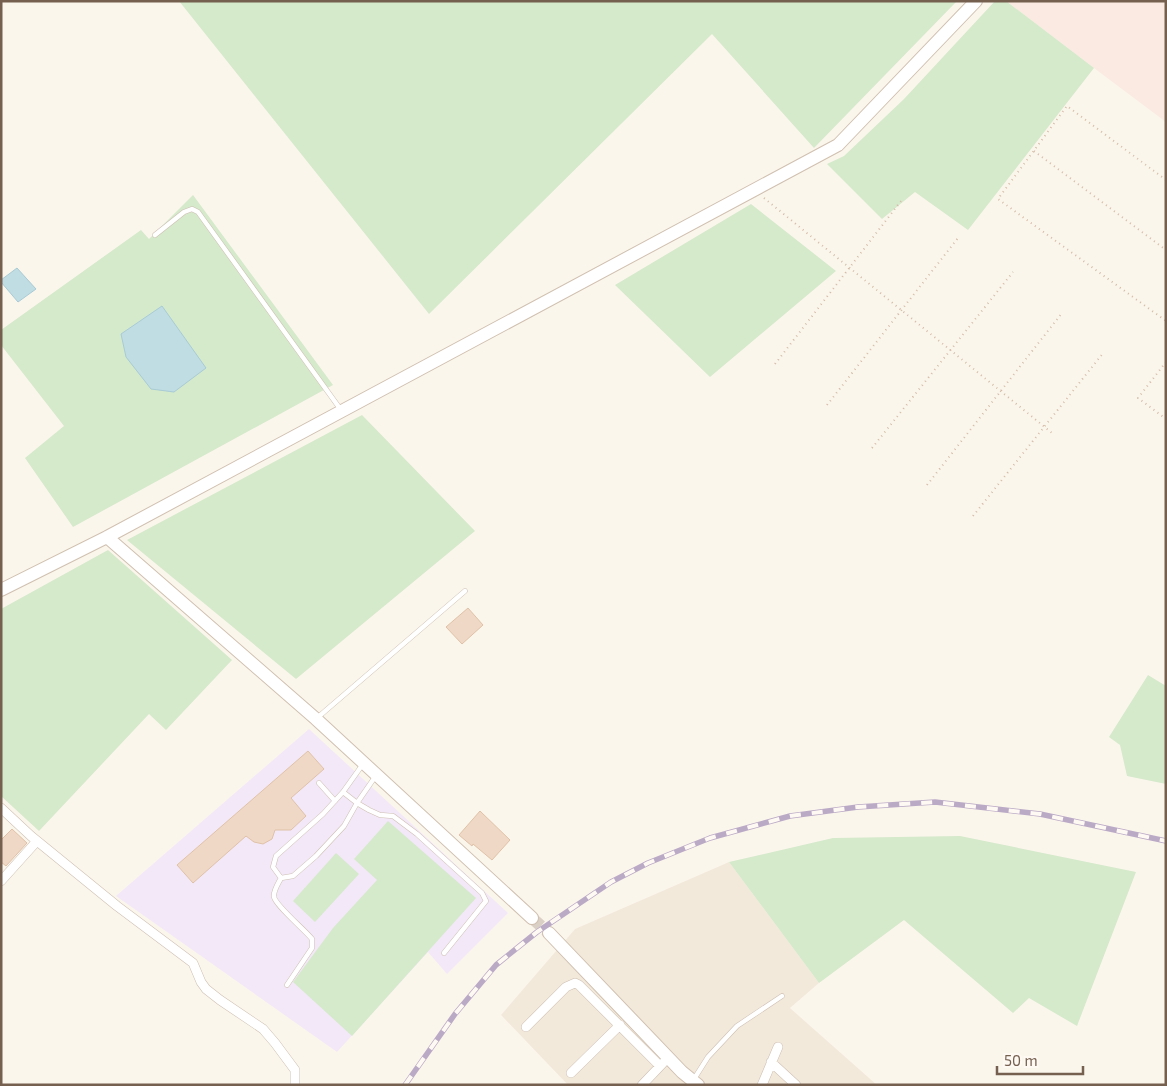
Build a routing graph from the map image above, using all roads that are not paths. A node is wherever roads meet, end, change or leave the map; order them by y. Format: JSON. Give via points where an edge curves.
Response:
{"nodes":[{"id":1,"x":976,"y":1,"type":"edge"},
{"id":2,"x":155,"y":235,"type":"dead end"},
{"id":3,"x":342,"y":411,"type":"junction"},
{"id":4,"x":107,"y":537,"type":"junction"},
{"id":5,"x":1,"y":590,"type":"edge"},
{"id":6,"x":465,"y":591,"type":"dead end"},
{"id":7,"x":316,"y":719,"type":"junction"},
{"id":8,"x":364,"y":763,"type":"junction"},
{"id":9,"x":376,"y":775,"type":"junction"},
{"id":10,"x":318,"y":783,"type":"dead end"},
{"id":11,"x":344,"y":792,"type":"junction"},
{"id":12,"x":335,"y":801,"type":"junction"},
{"id":13,"x":356,"y":803,"type":"junction"},
{"id":14,"x":1,"y":808,"type":"edge"},
{"id":15,"x":37,"y":841,"type":"junction"},
{"id":16,"x":280,"y":878,"type":"junction"},
{"id":17,"x":1,"y":881,"type":"edge"},
{"id":18,"x":532,"y":918,"type":"tunnel mouth"},
{"id":19,"x":549,"y":933,"type":"tunnel mouth"},
{"id":20,"x":444,"y":953,"type":"dead end"},
{"id":21,"x":287,"y":985,"type":"dead end"},
{"id":22,"x":782,"y":996,"type":"dead end"},
{"id":23,"x":620,"y":1025,"type":"junction"},
{"id":24,"x":526,"y":1027,"type":"dead end"},
{"id":25,"x":778,"y":1046,"type":"dead end"},
{"id":26,"x":664,"y":1062,"type":"junction"},
{"id":27,"x":771,"y":1062,"type":"junction"},
{"id":28,"x":571,"y":1073,"type":"dead end"},
{"id":29,"x":695,"y":1083,"type":"edge"},
{"id":30,"x":295,"y":1085,"type":"edge"},
{"id":31,"x":642,"y":1085,"type":"edge"},
{"id":32,"x":762,"y":1085,"type":"edge"},
{"id":33,"x":796,"y":1085,"type":"edge"}],
"edges":[{"from":1,"to":3,"type":"main road","via":[[838,145]]},
{"from":2,"to":3,"type":"lane","via":[[184,212],[192,209],[198,212]]},
{"from":3,"to":4,"type":"main road"},
{"from":4,"to":5,"type":"main road"},
{"from":4,"to":7,"type":"main road"},
{"from":6,"to":7,"type":"lane"},
{"from":7,"to":8,"type":"main road"},
{"from":8,"to":9,"type":"main road"},
{"from":8,"to":11,"type":"lane"},
{"from":9,"to":13,"type":"lane"},
{"from":9,"to":18,"type":"main road"},
{"from":10,"to":12,"type":"lane"},
{"from":11,"to":12,"type":"lane"},
{"from":11,"to":13,"type":"lane"},
{"from":12,"to":16,"type":"lane","via":[[276,856],[273,868]]},
{"from":13,"to":16,"type":"lane","via":[[344,826],[316,856],[293,876]]},
{"from":13,"to":20,"type":"lane","via":[[380,815],[393,816],[482,893],[486,901]]},
{"from":14,"to":15,"type":"street"},
{"from":15,"to":17,"type":"street"},
{"from":15,"to":30,"type":"street","via":[[193,963],[206,989],[263,1029],[296,1070]]},
{"from":16,"to":21,"type":"lane","via":[[274,898],[312,939],[312,948]]},
{"from":19,"to":26,"type":"main road"},
{"from":22,"to":29,"type":"lane","via":[[737,1026],[708,1057]]},
{"from":23,"to":24,"type":"street","via":[[575,983],[566,987]]},
{"from":23,"to":26,"type":"street"},
{"from":23,"to":28,"type":"street"},
{"from":25,"to":27,"type":"street"},
{"from":26,"to":29,"type":"main road"},
{"from":26,"to":31,"type":"street"},
{"from":27,"to":32,"type":"street"},
{"from":27,"to":33,"type":"street"}]}
